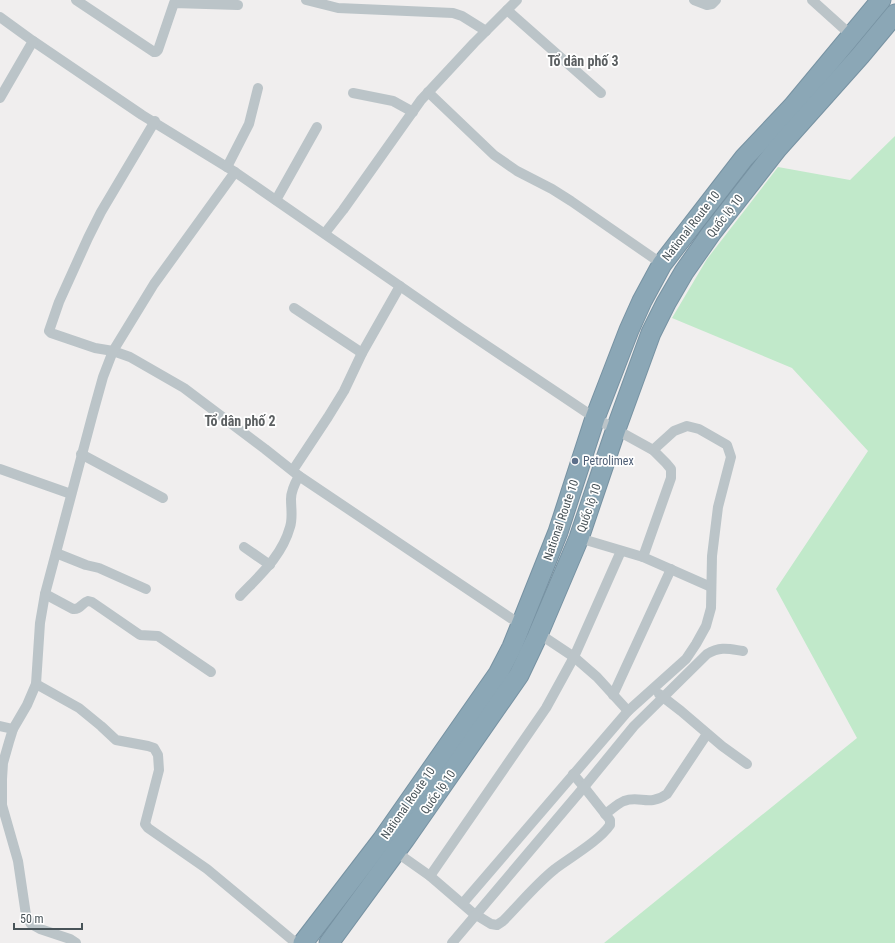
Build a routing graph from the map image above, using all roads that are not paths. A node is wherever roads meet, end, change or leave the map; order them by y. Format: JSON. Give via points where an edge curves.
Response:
{"nodes":[{"id":1,"x":76,"y":0,"type":"edge"},
{"id":2,"x":306,"y":0,"type":"edge"},
{"id":3,"x":517,"y":0,"type":"edge"},
{"id":4,"x":694,"y":0,"type":"edge"},
{"id":5,"x":716,"y":0,"type":"edge"},
{"id":6,"x":812,"y":0,"type":"edge"},
{"id":7,"x":881,"y":0,"type":"edge"},
{"id":8,"x":238,"y":5,"type":"dead end"},
{"id":9,"x":508,"y":10,"type":"junction"},
{"id":10,"x":895,"y":14,"type":"edge"},
{"id":11,"x":0,"y":17,"type":"edge"},
{"id":12,"x":486,"y":31,"type":"junction"},
{"id":13,"x":847,"y":41,"type":"junction"},
{"id":14,"x":33,"y":42,"type":"junction"},
{"id":15,"x":860,"y":56,"type":"junction"},
{"id":16,"x":258,"y":88,"type":"dead end"},
{"id":17,"x":428,"y":92,"type":"junction"},
{"id":18,"x":601,"y":92,"type":"dead end"},
{"id":19,"x":353,"y":93,"type":"dead end"},
{"id":20,"x":0,"y":98,"type":"edge"},
{"id":21,"x":413,"y":112,"type":"junction"},
{"id":22,"x":155,"y":121,"type":"junction"},
{"id":23,"x":317,"y":127,"type":"dead end"},
{"id":24,"x":231,"y":170,"type":"junction"},
{"id":25,"x":276,"y":200,"type":"junction"},
{"id":26,"x":325,"y":233,"type":"junction"},
{"id":27,"x":662,"y":264,"type":"junction"},
{"id":28,"x":400,"y":286,"type":"junction"},
{"id":29,"x":294,"y":308,"type":"dead end"},
{"id":30,"x":113,"y":351,"type":"junction"},
{"id":31,"x":362,"y":353,"type":"junction"},
{"id":32,"x":595,"y":418,"type":"junction"},
{"id":33,"x":616,"y":429,"type":"junction"},
{"id":34,"x":653,"y":450,"type":"junction"},
{"id":35,"x":82,"y":454,"type":"junction"},
{"id":36,"x":0,"y":470,"type":"edge"},
{"id":37,"x":296,"y":473,"type":"junction"},
{"id":38,"x":70,"y":494,"type":"junction"},
{"id":39,"x":163,"y":498,"type":"dead end"},
{"id":40,"x":579,"y":538,"type":"junction"},
{"id":41,"x":244,"y":547,"type":"dead end"},
{"id":42,"x":621,"y":551,"type":"junction"},
{"id":43,"x":56,"y":553,"type":"junction"},
{"id":44,"x":643,"y":557,"type":"junction"},
{"id":45,"x":270,"y":565,"type":"junction"},
{"id":46,"x":671,"y":569,"type":"junction"},
{"id":47,"x":711,"y":587,"type":"junction"},
{"id":48,"x":146,"y":589,"type":"dead end"},
{"id":49,"x":44,"y":594,"type":"junction"},
{"id":50,"x":240,"y":596,"type":"dead end"},
{"id":51,"x":521,"y":625,"type":"junction"},
{"id":52,"x":538,"y":633,"type":"junction"},
{"id":53,"x":744,"y":651,"type":"dead end"},
{"id":54,"x":574,"y":657,"type":"junction"},
{"id":55,"x":211,"y":672,"type":"dead end"},
{"id":56,"x":36,"y":684,"type":"junction"},
{"id":57,"x":658,"y":693,"type":"junction"},
{"id":58,"x":613,"y":695,"type":"junction"},
{"id":59,"x":628,"y":711,"type":"junction"},
{"id":60,"x":0,"y":726,"type":"edge"},
{"id":61,"x":13,"y":728,"type":"junction"},
{"id":62,"x":707,"y":734,"type":"junction"},
{"id":63,"x":613,"y":739,"type":"junction"},
{"id":64,"x":747,"y":764,"type":"dead end"},
{"id":65,"x":579,"y":781,"type":"junction"},
{"id":66,"x":1,"y":805,"type":"edge"},
{"id":67,"x":605,"y":814,"type":"junction"},
{"id":68,"x":396,"y":852,"type":"junction"},
{"id":69,"x":430,"y":876,"type":"junction"},
{"id":70,"x":470,"y":909,"type":"junction"},
{"id":71,"x":76,"y":943,"type":"edge"},
{"id":72,"x":296,"y":943,"type":"edge"},
{"id":73,"x":303,"y":943,"type":"edge"},
{"id":74,"x":328,"y":943,"type":"edge"},
{"id":75,"x":452,"y":943,"type":"edge"}],
"edges":[{"from":1,"to":8,"type":"street","via":[[154,52],[158,50],[174,3]]},
{"from":2,"to":12,"type":"street","via":[[338,8],[452,13],[462,16]]},
{"from":3,"to":9,"type":"street"},
{"from":4,"to":5,"type":"street","via":[[707,4],[712,4]]},
{"from":6,"to":13,"type":"street"},
{"from":7,"to":13,"type":"highway","name":"National Route 10"},
{"from":9,"to":12,"type":"street"},
{"from":9,"to":18,"type":"street"},
{"from":10,"to":15,"type":"highway"},
{"from":11,"to":14,"type":"street"},
{"from":12,"to":17,"type":"street"},
{"from":13,"to":15,"type":"highway"},
{"from":13,"to":27,"type":"highway","name":"National Route 10","via":[[793,106],[744,158]]},
{"from":14,"to":20,"type":"street"},
{"from":14,"to":22,"type":"street"},
{"from":15,"to":33,"type":"highway","name":"Quốc lộ 10","via":[[777,149],[684,272],[651,333]]},
{"from":16,"to":24,"type":"street","via":[[249,124]]},
{"from":17,"to":21,"type":"street"},
{"from":17,"to":27,"type":"street","via":[[494,155],[571,201]]},
{"from":19,"to":21,"type":"street","via":[[393,101]]},
{"from":21,"to":26,"type":"street"},
{"from":22,"to":24,"type":"street"},
{"from":22,"to":30,"type":"street","via":[[101,212],[49,331],[95,348]]},
{"from":23,"to":25,"type":"street"},
{"from":24,"to":25,"type":"street"},
{"from":24,"to":30,"type":"street","via":[[154,284]]},
{"from":25,"to":26,"type":"street"},
{"from":26,"to":28,"type":"street"},
{"from":27,"to":32,"type":"highway","name":"National Route 10","via":[[629,330]]},
{"from":28,"to":31,"type":"street"},
{"from":28,"to":32,"type":"street"},
{"from":29,"to":31,"type":"street"},
{"from":30,"to":35,"type":"street","via":[[103,377]]},
{"from":30,"to":37,"type":"street","via":[[130,357],[184,388]]},
{"from":31,"to":37,"type":"street","via":[[351,378]]},
{"from":32,"to":33,"type":"street"},
{"from":32,"to":51,"type":"highway","name":"National Route 10","via":[[558,532]]},
{"from":33,"to":34,"type":"street"},
{"from":33,"to":40,"type":"highway","name":"Quốc lộ 10"},
{"from":34,"to":44,"type":"street","via":[[671,469],[671,478]]},
{"from":34,"to":47,"type":"street","via":[[674,431],[687,426],[699,429],[727,445],[731,457],[718,507]]},
{"from":35,"to":38,"type":"street"},
{"from":35,"to":39,"type":"street"},
{"from":36,"to":38,"type":"street"},
{"from":37,"to":45,"type":"street","via":[[291,497],[290,528],[280,553]]},
{"from":37,"to":51,"type":"street"},
{"from":38,"to":43,"type":"street"},
{"from":40,"to":42,"type":"street"},
{"from":40,"to":52,"type":"highway","name":"Quốc lộ 10"},
{"from":41,"to":45,"type":"street"},
{"from":42,"to":44,"type":"street"},
{"from":42,"to":54,"type":"street"},
{"from":43,"to":48,"type":"street","via":[[86,566],[99,568]]},
{"from":43,"to":49,"type":"street"},
{"from":44,"to":46,"type":"street"},
{"from":45,"to":50,"type":"street"},
{"from":46,"to":47,"type":"street"},
{"from":46,"to":58,"type":"street"},
{"from":47,"to":57,"type":"street","via":[[711,608],[706,626],[686,659]]},
{"from":49,"to":55,"type":"street","via":[[73,609],[80,608],[88,600],[140,635],[158,636]]},
{"from":49,"to":56,"type":"street"},
{"from":51,"to":73,"type":"highway","name":"National Route 10","via":[[498,674],[382,840]]},
{"from":52,"to":54,"type":"street"},
{"from":52,"to":68,"type":"highway","name":"Quốc lộ 10","via":[[519,674]]},
{"from":53,"to":57,"type":"street","via":[[715,649]]},
{"from":54,"to":58,"type":"street","via":[[598,677]]},
{"from":54,"to":69,"type":"street","via":[[546,708]]},
{"from":56,"to":61,"type":"street"},
{"from":56,"to":72,"type":"street","via":[[79,708],[116,740],[154,748],[158,755],[158,770],[145,824],[207,869]]},
{"from":57,"to":59,"type":"street"},
{"from":57,"to":62,"type":"street"},
{"from":57,"to":63,"type":"street","via":[[634,726]]},
{"from":58,"to":59,"type":"street"},
{"from":59,"to":63,"type":"street"},
{"from":60,"to":61,"type":"street"},
{"from":61,"to":66,"type":"street","via":[[4,763]]},
{"from":62,"to":64,"type":"street"},
{"from":62,"to":67,"type":"street","via":[[667,794],[661,799],[630,800]]},
{"from":63,"to":65,"type":"street"},
{"from":63,"to":65,"type":"street"},
{"from":65,"to":67,"type":"street"},
{"from":65,"to":70,"type":"street"},
{"from":65,"to":70,"type":"street"},
{"from":66,"to":71,"type":"street","via":[[18,862],[26,915],[31,924]]},
{"from":67,"to":70,"type":"street","via":[[610,820],[607,830],[554,870],[503,922],[491,924]]},
{"from":68,"to":69,"type":"street"},
{"from":68,"to":74,"type":"highway","name":"Quốc lộ 10"},
{"from":69,"to":70,"type":"street"},
{"from":70,"to":75,"type":"street"}]}
